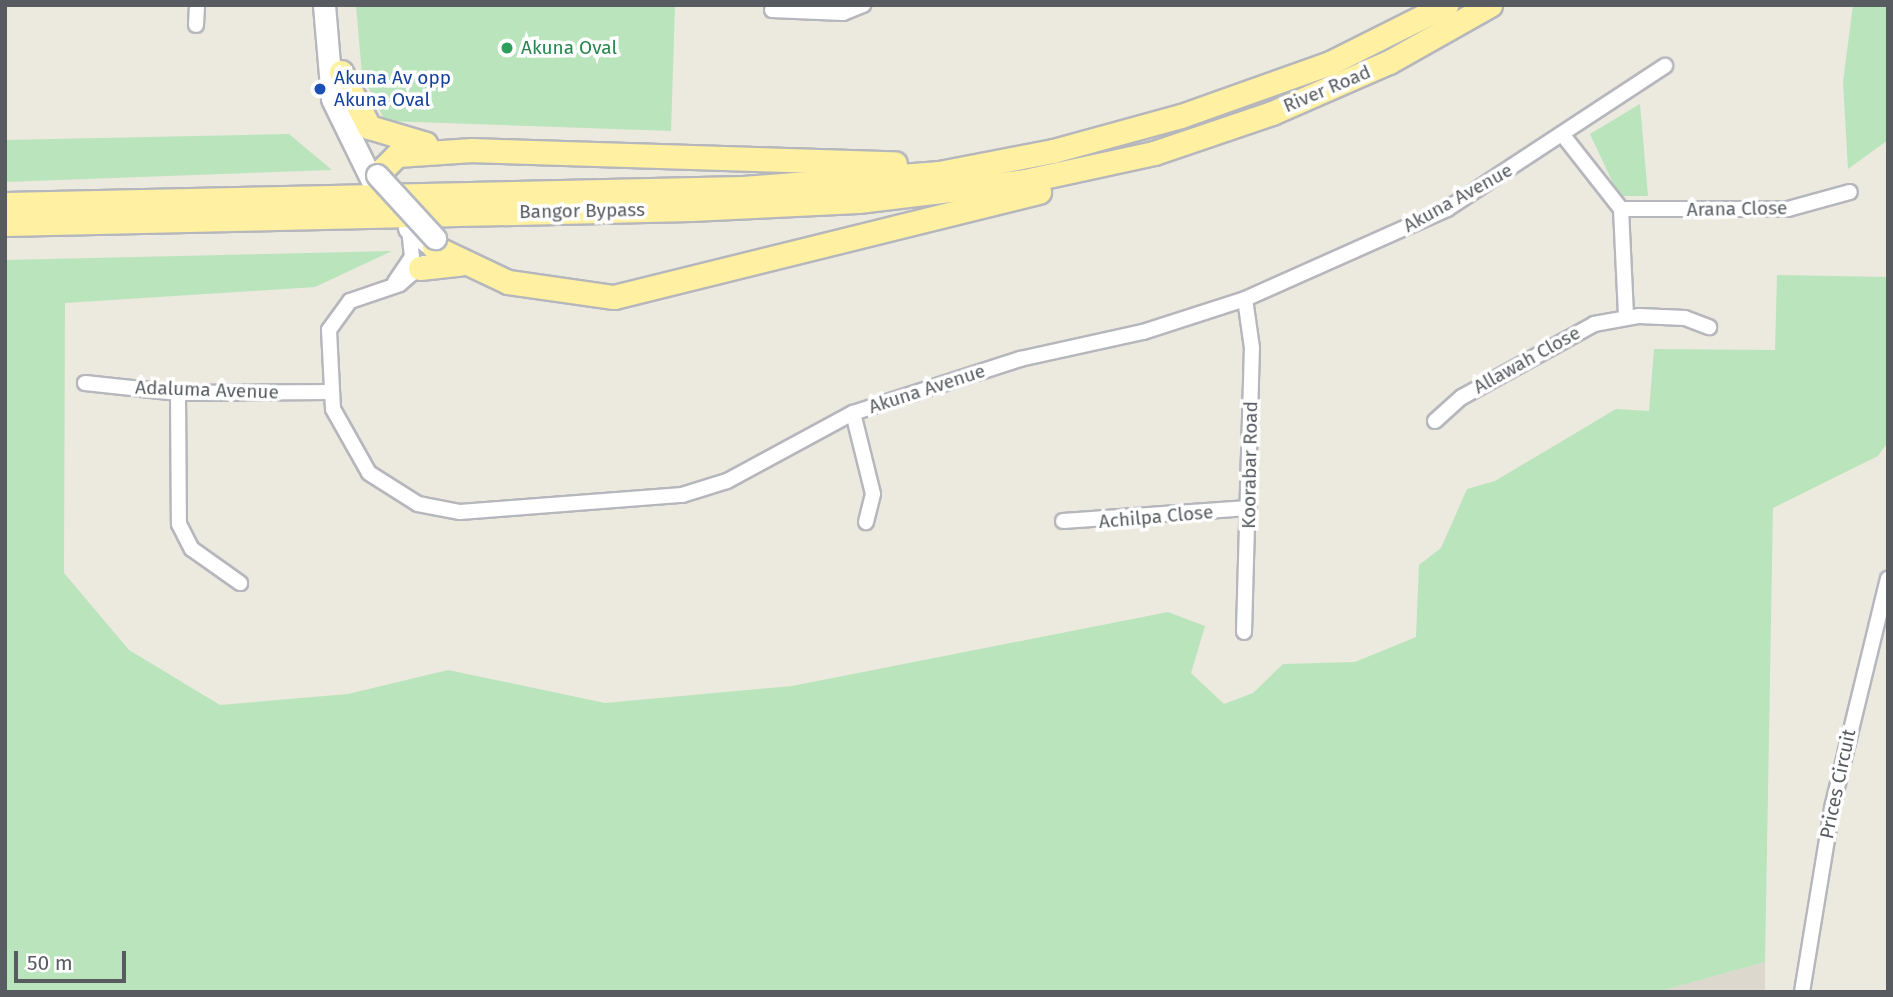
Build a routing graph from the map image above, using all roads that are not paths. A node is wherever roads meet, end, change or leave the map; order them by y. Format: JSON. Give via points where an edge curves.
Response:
{"nodes":[{"id":1,"x":197,"y":5,"type":"edge"},
{"id":2,"x":324,"y":5,"type":"edge"},
{"id":3,"x":335,"y":5,"type":"edge"},
{"id":4,"x":863,"y":5,"type":"edge"},
{"id":5,"x":1446,"y":5,"type":"edge"},
{"id":6,"x":1490,"y":5,"type":"edge"},
{"id":7,"x":772,"y":10,"type":"dead end"},
{"id":8,"x":196,"y":24,"type":"dead end"},
{"id":9,"x":1665,"y":66,"type":"dead end"},
{"id":10,"x":341,"y":72,"type":"junction"},
{"id":11,"x":1562,"y":134,"type":"junction"},
{"id":12,"x":1114,"y":136,"type":"junction"},
{"id":13,"x":472,"y":150,"type":"junction"},
{"id":14,"x":1154,"y":153,"type":"junction"},
{"id":15,"x":375,"y":177,"type":"junction"},
{"id":16,"x":1850,"y":192,"type":"dead end"},
{"id":17,"x":5,"y":204,"type":"edge"},
{"id":18,"x":1621,"y":209,"type":"junction"},
{"id":19,"x":5,"y":224,"type":"edge"},
{"id":20,"x":423,"y":239,"type":"junction"},
{"id":21,"x":466,"y":266,"type":"junction"},
{"id":22,"x":420,"y":268,"type":"junction"},
{"id":23,"x":379,"y":291,"type":"junction"},
{"id":24,"x":1245,"y":299,"type":"junction"},
{"id":25,"x":1626,"y":316,"type":"junction"},
{"id":26,"x":1709,"y":327,"type":"dead end"},
{"id":27,"x":85,"y":383,"type":"dead end"},
{"id":28,"x":330,"y":391,"type":"junction"},
{"id":29,"x":178,"y":393,"type":"junction"},
{"id":30,"x":853,"y":413,"type":"junction"},
{"id":31,"x":1435,"y":421,"type":"dead end"},
{"id":32,"x":1249,"y":508,"type":"junction"},
{"id":33,"x":1063,"y":521,"type":"dead end"},
{"id":34,"x":866,"y":522,"type":"dead end"},
{"id":35,"x":1888,"y":579,"type":"edge"},
{"id":36,"x":240,"y":583,"type":"dead end"},
{"id":37,"x":1244,"y":632,"type":"dead end"},
{"id":38,"x":1802,"y":992,"type":"edge"}],
"edges":[{"from":1,"to":8,"type":"street"},
{"from":2,"to":15,"type":"main road","via":[[328,86]]},
{"from":3,"to":10,"type":"main road"},
{"from":4,"to":7,"type":"street","via":[[843,13]]},
{"from":5,"to":12,"type":"main road","name":"River Road","via":[[1294,78]]},
{"from":6,"to":14,"type":"main road","name":"River Road","via":[[1390,62],[1272,113]]},
{"from":9,"to":11,"type":"street","name":"Akuna Avenue"},
{"from":10,"to":13,"type":"main road","via":[[358,113],[374,132]]},
{"from":10,"to":15,"type":"main road","via":[[352,122]]},
{"from":11,"to":18,"type":"street"},
{"from":11,"to":24,"type":"street","name":"Akuna Avenue","via":[[1447,209]]},
{"from":12,"to":13,"type":"main road","via":[[891,163]]},
{"from":12,"to":17,"type":"main road","name":"Bangor Bypass","via":[[939,173],[743,188]]},
{"from":13,"to":15,"type":"main road","via":[[402,153]]},
{"from":14,"to":19,"type":"main road","name":"Bangor Bypass","via":[[1025,181],[858,201]]},
{"from":14,"to":21,"type":"main road","via":[[1084,180],[631,295],[552,293]]},
{"from":15,"to":20,"type":"main road","bridge":true},
{"from":16,"to":18,"type":"street","name":"Arana Close","via":[[1787,209]]},
{"from":18,"to":25,"type":"street"},
{"from":20,"to":21,"type":"main road"},
{"from":20,"to":22,"type":"street","name":"Akuna Avenue"},
{"from":20,"to":23,"type":"street","name":"Akuna Avenue","via":[[402,274]]},
{"from":21,"to":22,"type":"main road","via":[[445,261]]},
{"from":22,"to":23,"type":"street","name":"Akuna Avenue"},
{"from":23,"to":28,"type":"street","name":"Akuna Avenue","via":[[350,301],[333,319]]},
{"from":24,"to":30,"type":"street","name":"Akuna Avenue","via":[[1143,332],[1020,359]]},
{"from":24,"to":32,"type":"street","name":"Koorabar Road","via":[[1252,348]]},
{"from":25,"to":26,"type":"street","via":[[1685,318]]},
{"from":25,"to":31,"type":"street","name":"Allawah Close","via":[[1572,334],[1462,397]]},
{"from":27,"to":29,"type":"street","name":"Adaluma Avenue"},
{"from":28,"to":29,"type":"street","name":"Adaluma Avenue"},
{"from":28,"to":30,"type":"street","name":"Akuna Avenue","via":[[339,426],[369,473],[418,504],[460,512],[682,495],[727,481]]},
{"from":29,"to":36,"type":"street","via":[[179,524],[192,549]]},
{"from":30,"to":34,"type":"street","via":[[873,494]]},
{"from":32,"to":33,"type":"street","name":"Achilpa Close"},
{"from":32,"to":37,"type":"street","name":"Koorabar Road"},
{"from":35,"to":38,"type":"street","name":"Prices Circuit","via":[[1832,808]]}]}
